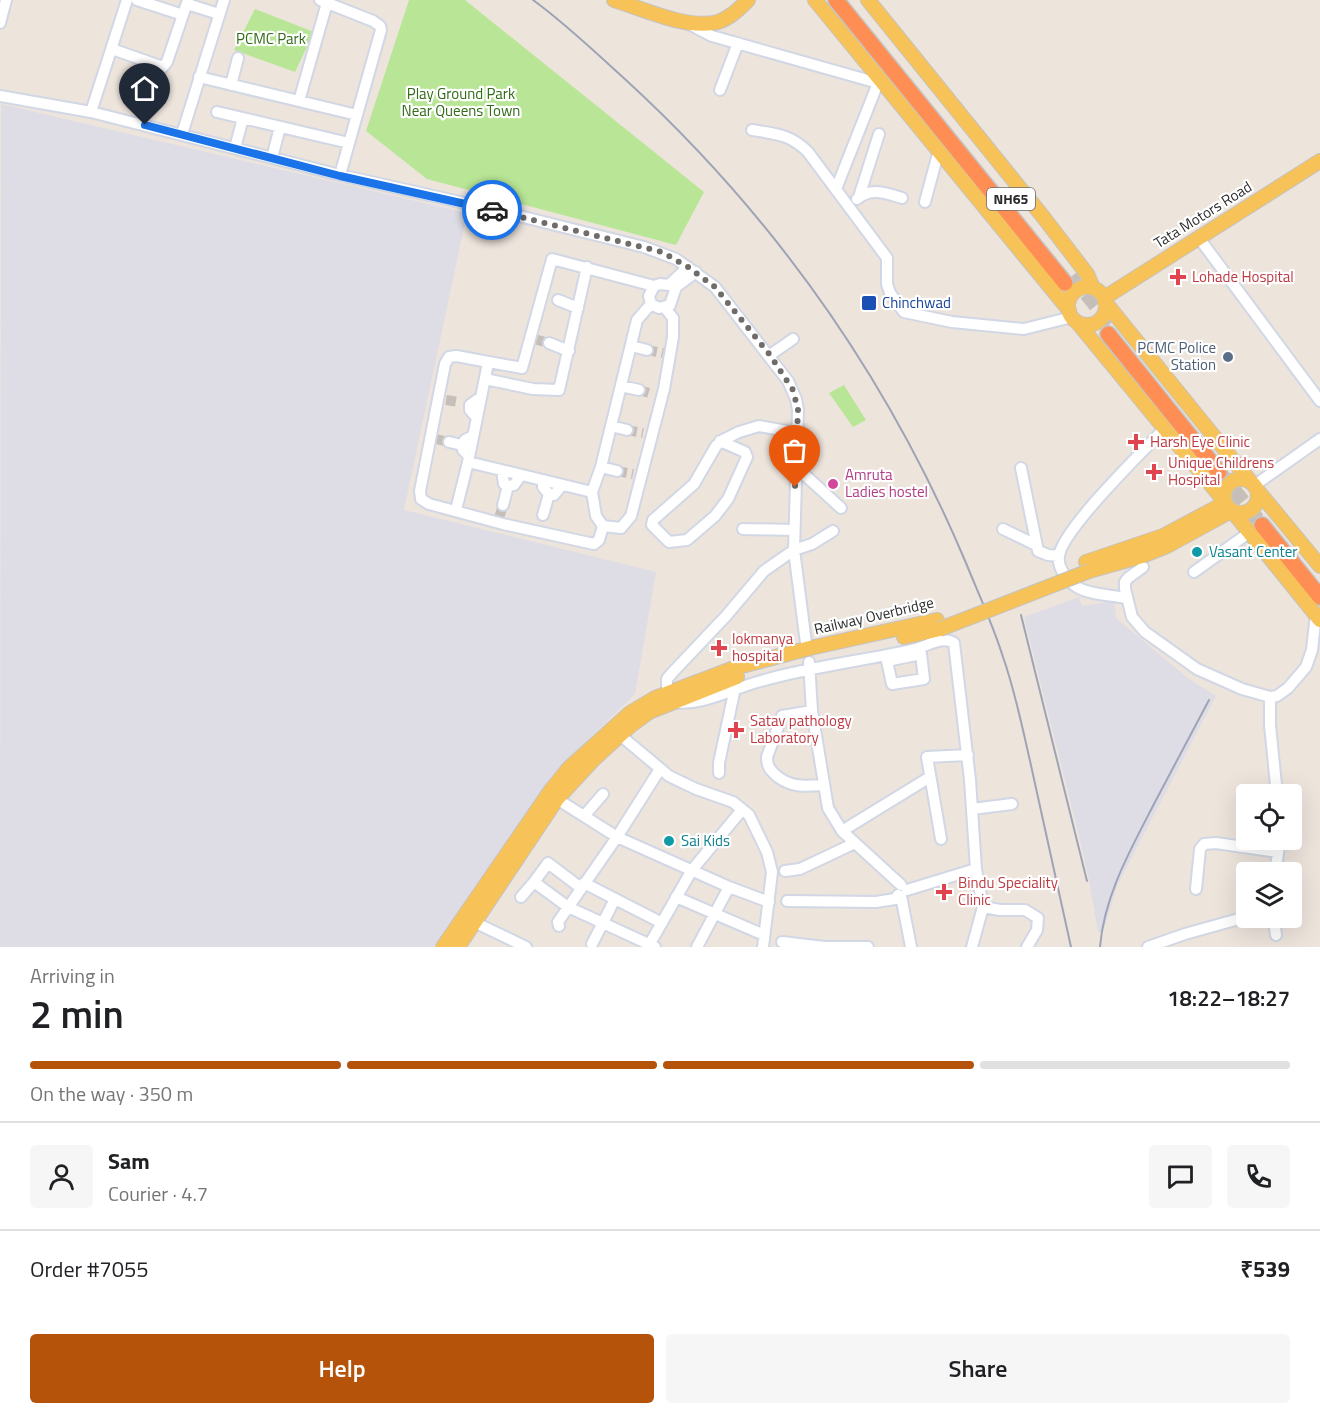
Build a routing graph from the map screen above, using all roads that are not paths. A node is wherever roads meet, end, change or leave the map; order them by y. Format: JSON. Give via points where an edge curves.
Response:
{"nodes":[{"id":1,"x":6,"y":0,"type":"edge"},
{"id":2,"x":127,"y":0,"type":"edge"},
{"id":3,"x":137,"y":0,"type":"edge"},
{"id":4,"x":224,"y":0,"type":"edge"},
{"id":5,"x":614,"y":0,"type":"edge"},
{"id":6,"x":748,"y":0,"type":"edge"},
{"id":7,"x":815,"y":0,"type":"edge"},
{"id":8,"x":836,"y":0,"type":"edge"},
{"id":9,"x":849,"y":0,"type":"edge"},
{"id":10,"x":868,"y":0,"type":"edge"},
{"id":11,"x":187,"y":2,"type":"edge"},
{"id":12,"x":324,"y":2,"type":"edge"},
{"id":13,"x":219,"y":14,"type":"junction"},
{"id":14,"x":183,"y":15,"type":"junction"},
{"id":15,"x":686,"y":22,"type":"junction"},
{"id":16,"x":0,"y":23,"type":"edge"},
{"id":17,"x":738,"y":43,"type":"junction"},
{"id":18,"x":112,"y":49,"type":"junction"},
{"id":19,"x":238,"y":58,"type":"dead end"},
{"id":20,"x":199,"y":77,"type":"junction"},
{"id":21,"x":880,"y":83,"type":"junction"},
{"id":22,"x":231,"y":85,"type":"junction"},
{"id":23,"x":720,"y":90,"type":"dead end"},
{"id":24,"x":0,"y":96,"type":"edge"},
{"id":25,"x":299,"y":101,"type":"junction"},
{"id":26,"x":91,"y":112,"type":"junction"},
{"id":27,"x":217,"y":112,"type":"dead end"},
{"id":28,"x":357,"y":115,"type":"junction"},
{"id":29,"x":243,"y":118,"type":"junction"},
{"id":30,"x":280,"y":127,"type":"junction"},
{"id":31,"x":752,"y":130,"type":"dead end"},
{"id":32,"x":182,"y":134,"type":"junction"},
{"id":33,"x":879,"y":134,"type":"dead end"},
{"id":34,"x":349,"y":143,"type":"junction"},
{"id":35,"x":235,"y":148,"type":"junction"},
{"id":36,"x":939,"y":150,"type":"junction"},
{"id":37,"x":272,"y":158,"type":"junction"},
{"id":38,"x":1320,"y":160,"type":"edge"},
{"id":39,"x":1320,"y":170,"type":"edge"},
{"id":40,"x":340,"y":176,"type":"junction"},
{"id":41,"x":836,"y":189,"type":"junction"},
{"id":42,"x":859,"y":196,"type":"junction"},
{"id":43,"x":902,"y":198,"type":"dead end"},
{"id":44,"x":926,"y":202,"type":"dead end"},
{"id":45,"x":850,"y":207,"type":"junction"},
{"id":46,"x":1201,"y":241,"type":"junction"},
{"id":47,"x":587,"y":267,"type":"junction"},
{"id":48,"x":692,"y":269,"type":"junction"},
{"id":49,"x":654,"y":286,"type":"junction"},
{"id":50,"x":1100,"y":296,"type":"junction"},
{"id":51,"x":563,"y":301,"type":"dead end"},
{"id":52,"x":651,"y":304,"type":"junction"},
{"id":53,"x":579,"y":305,"type":"junction"},
{"id":54,"x":665,"y":308,"type":"junction"},
{"id":55,"x":1072,"y":316,"type":"junction"},
{"id":56,"x":1112,"y":332,"type":"tunnel mouth"},
{"id":57,"x":793,"y":339,"type":"dead end"},
{"id":58,"x":553,"y":344,"type":"tunnel mouth"},
{"id":59,"x":631,"y":346,"type":"junction"},
{"id":60,"x":569,"y":347,"type":"junction"},
{"id":61,"x":647,"y":350,"type":"tunnel mouth"},
{"id":62,"x":770,"y":355,"type":"junction"},
{"id":63,"x":488,"y":363,"type":"junction"},
{"id":64,"x":522,"y":368,"type":"junction"},
{"id":65,"x":485,"y":379,"type":"junction"},
{"id":66,"x":518,"y":386,"type":"junction"},
{"id":67,"x":621,"y":386,"type":"junction"},
{"id":68,"x":639,"y":390,"type":"tunnel mouth"},
{"id":69,"x":481,"y":397,"type":"junction"},
{"id":70,"x":1320,"y":401,"type":"edge"},
{"id":71,"x":477,"y":417,"type":"junction"},
{"id":72,"x":611,"y":426,"type":"junction"},
{"id":73,"x":1165,"y":428,"type":"junction"},
{"id":74,"x":627,"y":430,"type":"tunnel mouth"},
{"id":75,"x":798,"y":433,"type":"junction"},
{"id":76,"x":473,"y":436,"type":"junction"},
{"id":77,"x":1320,"y":439,"type":"edge"},
{"id":78,"x":720,"y":441,"type":"junction"},
{"id":79,"x":449,"y":442,"type":"tunnel mouth"},
{"id":80,"x":462,"y":445,"type":"junction"},
{"id":81,"x":469,"y":459,"type":"junction"},
{"id":82,"x":795,"y":466,"type":"junction"},
{"id":83,"x":601,"y":467,"type":"junction"},
{"id":84,"x":1021,"y":468,"type":"dead end"},
{"id":85,"x":1223,"y":469,"type":"tunnel mouth"},
{"id":86,"x":502,"y":471,"type":"junction"},
{"id":87,"x":617,"y":471,"type":"tunnel mouth"},
{"id":88,"x":520,"y":475,"type":"junction"},
{"id":89,"x":543,"y":480,"type":"junction"},
{"id":90,"x":562,"y":485,"type":"junction"},
{"id":91,"x":508,"y":486,"type":"junction"},
{"id":92,"x":1254,"y":486,"type":"junction"},
{"id":93,"x":592,"y":492,"type":"junction"},
{"id":94,"x":549,"y":494,"type":"junction"},
{"id":95,"x":503,"y":505,"type":"tunnel mouth"},
{"id":96,"x":1229,"y":507,"type":"junction"},
{"id":97,"x":841,"y":508,"type":"dead end"},
{"id":98,"x":456,"y":510,"type":"junction"},
{"id":99,"x":543,"y":516,"type":"dead end"},
{"id":100,"x":603,"y":526,"type":"junction"},
{"id":101,"x":1260,"y":526,"type":"junction"},
{"id":102,"x":743,"y":529,"type":"dead end"},
{"id":103,"x":1003,"y":529,"type":"dead end"},
{"id":104,"x":794,"y":530,"type":"junction"},
{"id":105,"x":833,"y":531,"type":"dead end"},
{"id":106,"x":1036,"y":545,"type":"junction"},
{"id":107,"x":794,"y":550,"type":"junction"},
{"id":108,"x":1059,"y":556,"type":"junction"},
{"id":109,"x":1320,"y":566,"type":"edge"},
{"id":110,"x":1143,"y":567,"type":"dead end"},
{"id":111,"x":1194,"y":572,"type":"dead end"},
{"id":112,"x":1320,"y":580,"type":"edge"},
{"id":113,"x":1320,"y":597,"type":"edge"},
{"id":114,"x":1126,"y":598,"type":"junction"},
{"id":115,"x":1318,"y":617,"type":"edge"},
{"id":116,"x":806,"y":643,"type":"dead end"},
{"id":117,"x":809,"y":665,"type":"junction"},
{"id":118,"x":735,"y":688,"type":"junction"},
{"id":119,"x":1270,"y":697,"type":"junction"},
{"id":120,"x":669,"y":698,"type":"junction"},
{"id":121,"x":812,"y":711,"type":"junction"},
{"id":122,"x":620,"y":735,"type":"junction"},
{"id":123,"x":968,"y":755,"type":"junction"},
{"id":124,"x":660,"y":769,"type":"junction"},
{"id":125,"x":719,"y":773,"type":"dead end"},
{"id":126,"x":930,"y":777,"type":"junction"},
{"id":127,"x":1276,"y":784,"type":"edge"},
{"id":128,"x":824,"y":785,"type":"junction"},
{"id":129,"x":603,"y":794,"type":"dead end"},
{"id":130,"x":557,"y":799,"type":"junction"},
{"id":131,"x":1012,"y":804,"type":"dead end"},
{"id":132,"x":972,"y":809,"type":"junction"},
{"id":133,"x":741,"y":811,"type":"dead end"},
{"id":134,"x":584,"y":816,"type":"junction"},
{"id":135,"x":842,"y":831,"type":"junction"},
{"id":136,"x":616,"y":837,"type":"junction"},
{"id":137,"x":941,"y":839,"type":"dead end"},
{"id":138,"x":855,"y":843,"type":"junction"},
{"id":139,"x":1278,"y":852,"type":"joint"},
{"id":140,"x":1277,"y":862,"type":"edge"},
{"id":141,"x":976,"y":869,"type":"junction"},
{"id":142,"x":692,"y":870,"type":"junction"},
{"id":143,"x":785,"y":871,"type":"dead end"},
{"id":144,"x":534,"y":882,"type":"junction"},
{"id":145,"x":583,"y":886,"type":"junction"},
{"id":146,"x":729,"y":887,"type":"junction"},
{"id":147,"x":1196,"y":889,"type":"dead end"},
{"id":148,"x":902,"y":892,"type":"junction"},
{"id":149,"x":521,"y":897,"type":"dead end"},
{"id":150,"x":676,"y":897,"type":"junction"},
{"id":151,"x":615,"y":899,"type":"junction"},
{"id":152,"x":787,"y":901,"type":"dead end"},
{"id":153,"x":769,"y":902,"type":"junction"},
{"id":154,"x":568,"y":907,"type":"junction"},
{"id":155,"x":983,"y":907,"type":"junction"},
{"id":156,"x":714,"y":915,"type":"junction"},
{"id":157,"x":1236,"y":920,"type":"edge"},
{"id":158,"x":474,"y":922,"type":"junction"},
{"id":159,"x":603,"y":923,"type":"junction"},
{"id":160,"x":662,"y":923,"type":"junction"},
{"id":161,"x":559,"y":926,"type":"dead end"},
{"id":162,"x":1275,"y":928,"type":"edge"},
{"id":163,"x":1276,"y":935,"type":"dead end"},
{"id":164,"x":763,"y":941,"type":"edge"},
{"id":165,"x":782,"y":942,"type":"dead end"},
{"id":166,"x":634,"y":943,"type":"edge"},
{"id":167,"x":592,"y":945,"type":"dead end"},
{"id":168,"x":652,"y":946,"type":"edge"},
{"id":169,"x":443,"y":947,"type":"edge"},
{"id":170,"x":458,"y":947,"type":"edge"},
{"id":171,"x":526,"y":947,"type":"edge"},
{"id":172,"x":697,"y":947,"type":"edge"},
{"id":173,"x":868,"y":947,"type":"edge"},
{"id":174,"x":911,"y":947,"type":"edge"},
{"id":175,"x":972,"y":947,"type":"edge"},
{"id":176,"x":1027,"y":947,"type":"edge"},
{"id":177,"x":1148,"y":947,"type":"edge"}],
"edges":[{"from":1,"to":16,"type":"street"},
{"from":2,"to":18,"type":"street"},
{"from":3,"to":14,"type":"street"},
{"from":4,"to":13,"type":"street"},
{"from":5,"to":15,"type":"main road"},
{"from":6,"to":15,"type":"main road","via":[[719,21]]},
{"from":7,"to":21,"type":"main road"},
{"from":8,"to":9,"type":"highway","number":"NH65","via":[[1069,279]]},
{"from":10,"to":50,"type":"main road","via":[[1044,218]]},
{"from":11,"to":13,"type":"street"},
{"from":11,"to":14,"type":"street"},
{"from":12,"to":25,"type":"street"},
{"from":12,"to":28,"type":"street","via":[[380,26],[381,35]]},
{"from":13,"to":20,"type":"street"},
{"from":14,"to":18,"type":"street","via":[[163,67]]},
{"from":15,"to":17,"type":"street","via":[[712,36]]},
{"from":17,"to":21,"type":"street"},
{"from":17,"to":23,"type":"street"},
{"from":18,"to":26,"type":"street"},
{"from":19,"to":22,"type":"street"},
{"from":20,"to":22,"type":"street"},
{"from":20,"to":32,"type":"street"},
{"from":21,"to":36,"type":"main road"},
{"from":21,"to":41,"type":"street"},
{"from":22,"to":25,"type":"street"},
{"from":24,"to":26,"type":"street"},
{"from":25,"to":28,"type":"street"},
{"from":26,"to":32,"type":"street"},
{"from":27,"to":29,"type":"street"},
{"from":28,"to":34,"type":"street"},
{"from":29,"to":30,"type":"street"},
{"from":29,"to":35,"type":"street"},
{"from":30,"to":34,"type":"street"},
{"from":30,"to":37,"type":"street"},
{"from":31,"to":41,"type":"street","via":[[797,142]]},
{"from":32,"to":35,"type":"street"},
{"from":33,"to":42,"type":"street"},
{"from":34,"to":40,"type":"street"},
{"from":35,"to":37,"type":"street"},
{"from":36,"to":44,"type":"street"},
{"from":36,"to":55,"type":"main road"},
{"from":37,"to":40,"type":"street"},
{"from":38,"to":46,"type":"main road","name":"Tata Motors Road"},
{"from":39,"to":46,"type":"main road"},
{"from":40,"to":48,"type":"street","via":[[647,248]]},
{"from":41,"to":45,"type":"street"},
{"from":42,"to":43,"type":"street","via":[[879,192]]},
{"from":42,"to":45,"type":"street"},
{"from":45,"to":55,"type":"street","via":[[887,258],[886,284],[904,312],[952,322],[1024,329]]},
{"from":46,"to":50,"type":"main road","name":"Tata Motors Road"},
{"from":46,"to":70,"type":"street"},
{"from":47,"to":49,"type":"street"},
{"from":47,"to":53,"type":"street"},
{"from":47,"to":64,"type":"street","via":[[552,259]]},
{"from":48,"to":49,"type":"street","via":[[669,285]]},
{"from":48,"to":54,"type":"street"},
{"from":48,"to":62,"type":"street","via":[[715,287]]},
{"from":49,"to":52,"type":"street","via":[[649,296]]},
{"from":50,"to":55,"type":"main road","via":[[1082,288],[1073,293],[1069,300]]},
{"from":50,"to":55,"type":"main road","via":[[1104,312],[1098,321],[1088,324]]},
{"from":50,"to":92,"type":"main road"},
{"from":51,"to":53,"type":"street"},
{"from":52,"to":54,"type":"street"},
{"from":52,"to":59,"type":"street","via":[[637,320]]},
{"from":53,"to":60,"type":"street"},
{"from":54,"to":100,"type":"street","via":[[674,318],[674,336],[666,354],[631,516],[621,528]]},
{"from":55,"to":73,"type":"main road"},
{"from":56,"to":85,"type":"highway"},
{"from":57,"to":62,"type":"street"},
{"from":58,"to":60,"type":"street"},
{"from":59,"to":61,"type":"street"},
{"from":59,"to":67,"type":"street"},
{"from":60,"to":66,"type":"street","via":[[559,390]]},
{"from":62,"to":75,"type":"street","via":[[796,399]]},
{"from":63,"to":64,"type":"street"},
{"from":63,"to":65,"type":"street"},
{"from":63,"to":98,"type":"street","via":[[456,356],[449,357],[445,364],[442,399],[420,491],[421,499],[429,504]]},
{"from":64,"to":66,"type":"street"},
{"from":65,"to":66,"type":"street"},
{"from":65,"to":69,"type":"street"},
{"from":67,"to":68,"type":"street"},
{"from":67,"to":72,"type":"street"},
{"from":69,"to":71,"type":"street"},
{"from":69,"to":71,"type":"street","via":[[464,403]]},
{"from":71,"to":76,"type":"street"},
{"from":72,"to":74,"type":"street"},
{"from":72,"to":83,"type":"street"},
{"from":73,"to":96,"type":"main road"},
{"from":73,"to":108,"type":"street","via":[[1083,516],[1062,545]]},
{"from":75,"to":78,"type":"street","via":[[759,426]]},
{"from":75,"to":82,"type":"street"},
{"from":76,"to":80,"type":"street"},
{"from":76,"to":81,"type":"street"},
{"from":77,"to":92,"type":"street"},
{"from":78,"to":78,"type":"street","via":[[696,480],[653,520],[652,525],[669,542],[687,540],[728,499],[747,457],[745,452]]},
{"from":79,"to":80,"type":"street"},
{"from":80,"to":81,"type":"street"},
{"from":81,"to":86,"type":"street"},
{"from":81,"to":98,"type":"street"},
{"from":82,"to":97,"type":"street"},
{"from":82,"to":104,"type":"street"},
{"from":83,"to":87,"type":"street"},
{"from":83,"to":93,"type":"street"},
{"from":84,"to":106,"type":"street"},
{"from":86,"to":88,"type":"street"},
{"from":86,"to":91,"type":"street"},
{"from":88,"to":89,"type":"street"},
{"from":88,"to":91,"type":"street","via":[[514,485]]},
{"from":89,"to":90,"type":"street"},
{"from":89,"to":94,"type":"street"},
{"from":90,"to":93,"type":"street"},
{"from":90,"to":94,"type":"street","via":[[554,495]]},
{"from":91,"to":95,"type":"street"},
{"from":92,"to":96,"type":"main road","via":[[1258,501],[1253,510],[1243,514]]},
{"from":92,"to":96,"type":"main road","via":[[1240,479],[1230,483],[1225,491]]},
{"from":92,"to":109,"type":"main road"},
{"from":93,"to":100,"type":"street","via":[[596,516]]},
{"from":94,"to":99,"type":"street"},
{"from":96,"to":101,"type":"main road"},
{"from":96,"to":120,"type":"main road","name":"Railway Overbridge","bridge":true,"via":[[1167,546],[1142,556],[1088,567],[939,624],[778,665]]},
{"from":98,"to":100,"type":"street","via":[[594,544]]},
{"from":101,"to":111,"type":"street"},
{"from":101,"to":112,"type":"highway"},
{"from":101,"to":113,"type":"highway"},
{"from":101,"to":115,"type":"main road"},
{"from":102,"to":104,"type":"street"},
{"from":103,"to":106,"type":"street"},
{"from":104,"to":107,"type":"street"},
{"from":105,"to":107,"type":"street"},
{"from":106,"to":108,"type":"street","via":[[1042,554]]},
{"from":107,"to":116,"type":"street"},
{"from":107,"to":120,"type":"street","via":[[755,579],[672,673],[667,679]]},
{"from":108,"to":114,"type":"street","via":[[1060,566],[1075,586]]},
{"from":110,"to":114,"type":"street","via":[[1125,582]]},
{"from":114,"to":119,"type":"street","via":[[1137,624],[1184,661],[1242,689]]},
{"from":115,"to":119,"type":"street","via":[[1306,667],[1288,688]]},
{"from":117,"to":118,"type":"street"},
{"from":117,"to":121,"type":"street"},
{"from":117,"to":123,"type":"street","via":[[900,655],[945,639],[954,643]]},
{"from":118,"to":120,"type":"street","via":[[685,705]]},
{"from":118,"to":125,"type":"street"},
{"from":119,"to":127,"type":"street"},
{"from":120,"to":122,"type":"main road"},
{"from":120,"to":169,"type":"main road","via":[[642,704],[561,778]]},
{"from":121,"to":128,"type":"street"},
{"from":121,"to":128,"type":"street","via":[[782,716],[767,764],[769,770],[790,785]]},
{"from":122,"to":124,"type":"street"},
{"from":122,"to":130,"type":"main road"},
{"from":123,"to":126,"type":"street","via":[[927,757]]},
{"from":123,"to":132,"type":"street"},
{"from":124,"to":136,"type":"street"},
{"from":124,"to":153,"type":"street","via":[[696,789],[734,802],[749,815],[768,852],[772,872]]},
{"from":126,"to":135,"type":"street"},
{"from":126,"to":137,"type":"street"},
{"from":128,"to":135,"type":"street","via":[[828,808]]},
{"from":129,"to":134,"type":"street"},
{"from":130,"to":134,"type":"street"},
{"from":130,"to":158,"type":"main road"},
{"from":131,"to":132,"type":"street"},
{"from":132,"to":141,"type":"street"},
{"from":133,"to":142,"type":"street"},
{"from":134,"to":136,"type":"street"},
{"from":135,"to":138,"type":"street"},
{"from":136,"to":142,"type":"street"},
{"from":136,"to":145,"type":"street"},
{"from":138,"to":143,"type":"street","via":[[800,869]]},
{"from":138,"to":148,"type":"street"},
{"from":139,"to":140,"type":"street"},
{"from":139,"to":147,"type":"street","via":[[1204,844],[1200,849]]},
{"from":141,"to":148,"type":"street"},
{"from":141,"to":155,"type":"street"},
{"from":142,"to":146,"type":"street"},
{"from":142,"to":150,"type":"street"},
{"from":144,"to":145,"type":"street","via":[[548,863]]},
{"from":144,"to":149,"type":"street"},
{"from":144,"to":154,"type":"street"},
{"from":145,"to":151,"type":"street"},
{"from":145,"to":154,"type":"street"},
{"from":146,"to":153,"type":"street"},
{"from":146,"to":156,"type":"street"},
{"from":148,"to":152,"type":"street","via":[[895,899],[876,902]]},
{"from":148,"to":174,"type":"street"},
{"from":150,"to":156,"type":"street"},
{"from":150,"to":160,"type":"street"},
{"from":151,"to":159,"type":"street"},
{"from":151,"to":160,"type":"street"},
{"from":153,"to":164,"type":"street"},
{"from":154,"to":159,"type":"street"},
{"from":154,"to":161,"type":"street"},
{"from":155,"to":175,"type":"street"},
{"from":155,"to":176,"type":"street","via":[[1025,910],[1038,918],[1037,930]]},
{"from":156,"to":164,"type":"street"},
{"from":156,"to":172,"type":"street"},
{"from":157,"to":177,"type":"street"},
{"from":158,"to":170,"type":"main road"},
{"from":158,"to":171,"type":"street"},
{"from":159,"to":166,"type":"street"},
{"from":159,"to":167,"type":"street"},
{"from":160,"to":168,"type":"street"},
{"from":162,"to":163,"type":"street"},
{"from":165,"to":173,"type":"street"},
{"from":166,"to":168,"type":"street"}]}
